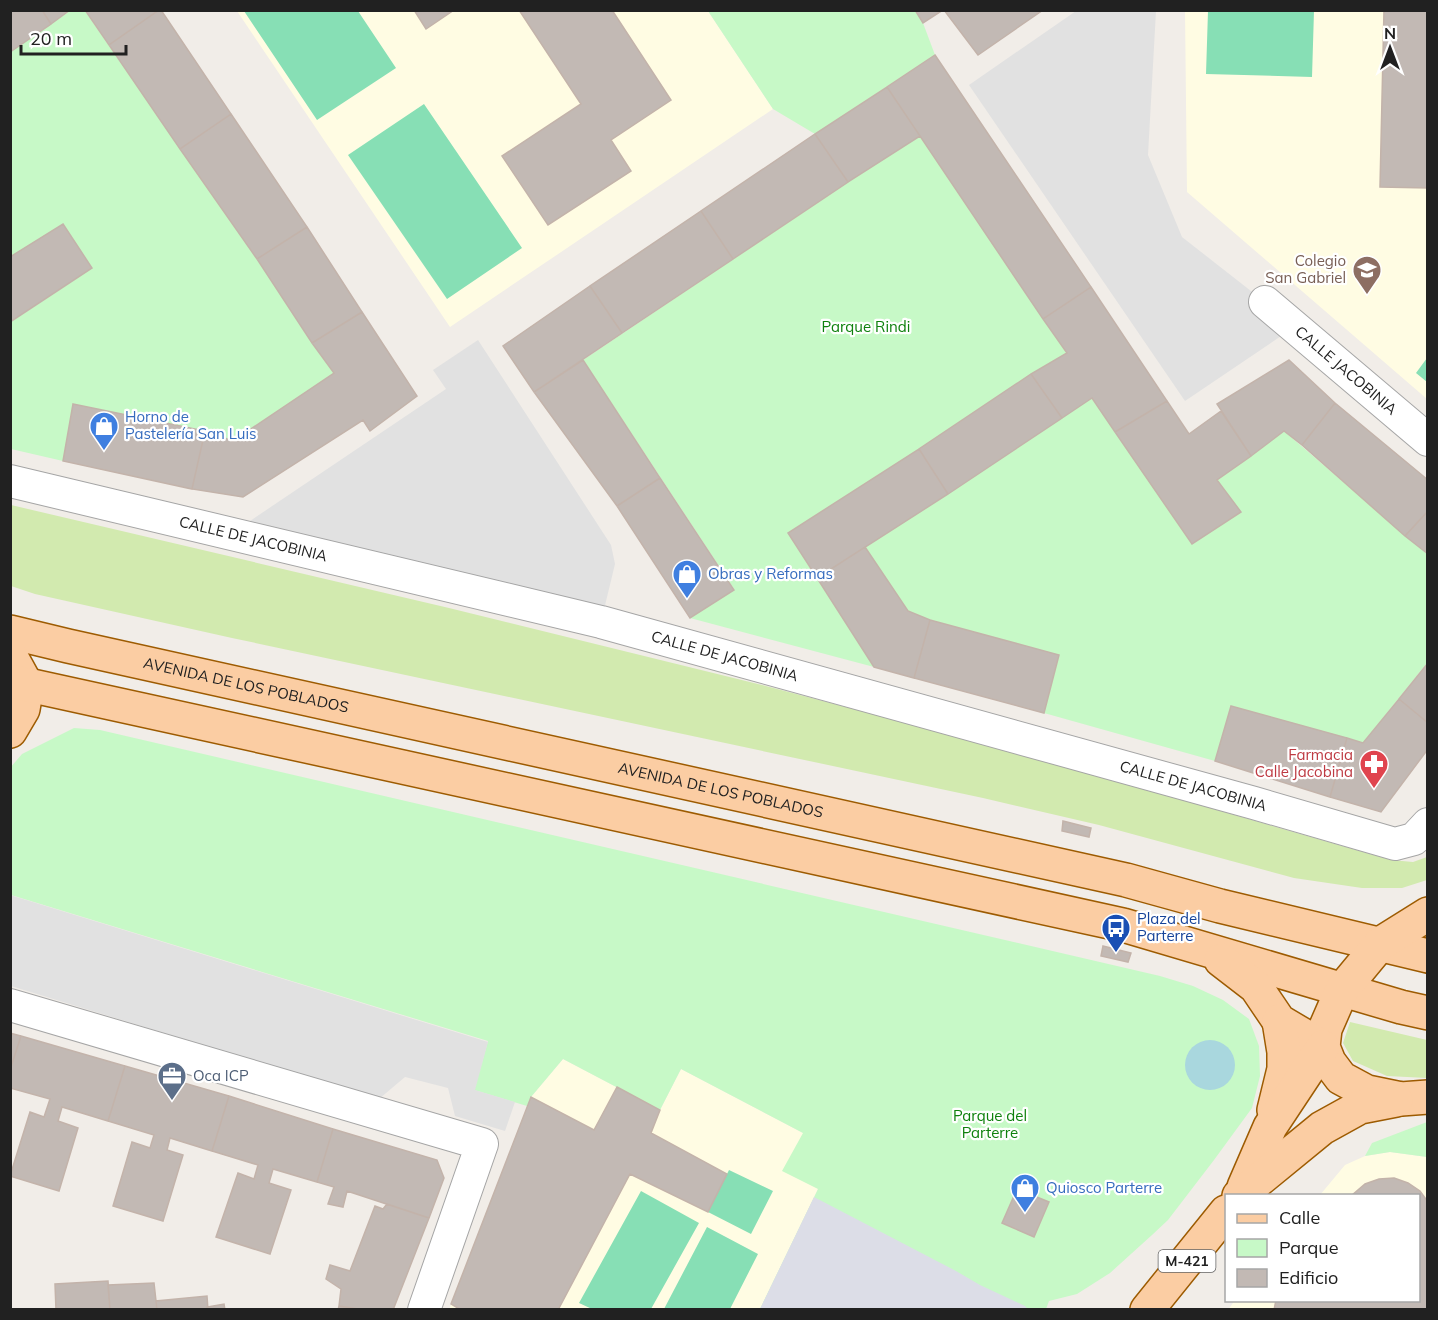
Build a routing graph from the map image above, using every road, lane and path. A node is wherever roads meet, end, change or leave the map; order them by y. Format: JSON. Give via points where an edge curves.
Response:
{"nodes":[{"id":1,"x":1265,"y":302,"type":"dead end"},
{"id":2,"x":1428,"y":440,"type":"edge"},
{"id":3,"x":10,"y":481,"type":"edge"},
{"id":4,"x":10,"y":632,"type":"edge"},
{"id":5,"x":10,"y":655,"type":"edge"},
{"id":6,"x":19,"y":684,"type":"edge"},
{"id":7,"x":10,"y":731,"type":"edge"},
{"id":8,"x":1428,"y":824,"type":"edge"},
{"id":9,"x":1428,"y":914,"type":"edge"},
{"id":10,"x":1380,"y":944,"type":"junction"},
{"id":11,"x":1206,"y":949,"type":"junction"},
{"id":12,"x":1428,"y":956,"type":"edge"},
{"id":13,"x":1342,"y":990,"type":"junction"},
{"id":14,"x":10,"y":1005,"type":"edge"},
{"id":15,"x":1428,"y":1013,"type":"edge"},
{"id":16,"x":1279,"y":1020,"type":"junction"},
{"id":17,"x":1323,"y":1047,"type":"junction"},
{"id":18,"x":1414,"y":1098,"type":"edge"},
{"id":19,"x":1270,"y":1127,"type":"junction"},
{"id":20,"x":1239,"y":1194,"type":"edge"},
{"id":21,"x":1243,"y":1194,"type":"edge"},
{"id":22,"x":1225,"y":1214,"type":"edge"},
{"id":23,"x":424,"y":1310,"type":"edge"},
{"id":24,"x":1147,"y":1310,"type":"edge"}],
"edges":[{"from":1,"to":2,"type":"street","name":"CALLE JACOBINIA"},
{"from":3,"to":8,"type":"street","name":"CALLE DE JACOBINIA","via":[[601,622],[1395,844],[1414,839]]},
{"from":4,"to":10,"type":"main road","name":"AVENIDA DE LOS POBLADOS","via":[[1126,880]]},
{"from":5,"to":6,"type":"main road"},
{"from":6,"to":7,"type":"main road","via":[[23,709]]},
{"from":6,"to":11,"type":"main road","via":[[1123,925]]},
{"from":9,"to":10,"type":"main road"},
{"from":10,"to":12,"type":"main road","name":"AVENIDA DE LOS POBLADOS"},
{"from":10,"to":13,"type":"main road"},
{"from":11,"to":13,"type":"main road"},
{"from":11,"to":16,"type":"main road","via":[[1256,987]]},
{"from":13,"to":15,"type":"main road"},
{"from":13,"to":17,"type":"main road","via":[[1324,1029]]},
{"from":14,"to":23,"type":"street","via":[[482,1144]]},
{"from":16,"to":17,"type":"main road"},
{"from":16,"to":19,"type":"main road","via":[[1284,1070]]},
{"from":17,"to":18,"type":"main road","via":[[1341,1078],[1367,1092]]},
{"from":17,"to":19,"type":"main road"},
{"from":18,"to":21,"type":"main road","via":[[1360,1107],[1322,1128]]},
{"from":19,"to":20,"type":"main road"},
{"from":22,"to":24,"type":"main road","number":"M-421"}]}
